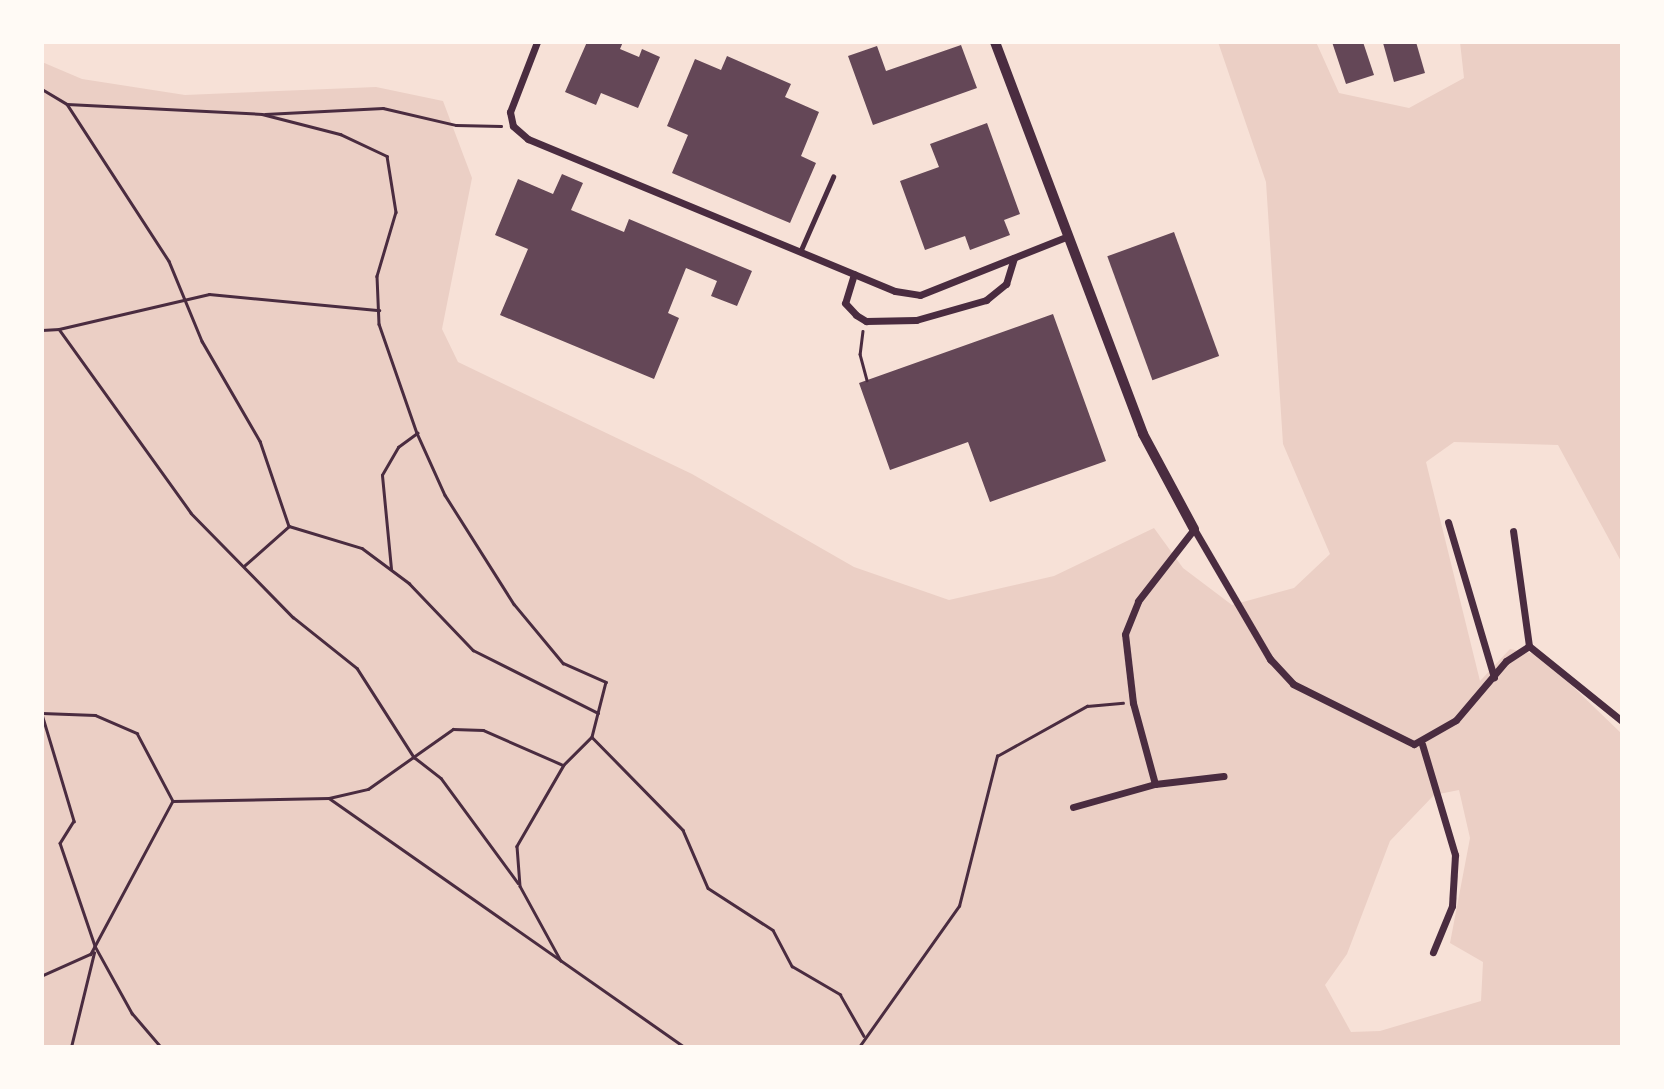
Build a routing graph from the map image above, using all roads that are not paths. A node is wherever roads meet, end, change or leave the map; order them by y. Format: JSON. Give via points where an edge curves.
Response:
{"nodes":[{"id":1,"x":537,"y":42,"type":"edge"},
{"id":2,"x":995,"y":42,"type":"edge"},
{"id":3,"x":833,"y":177,"type":"dead end"},
{"id":4,"x":1068,"y":236,"type":"junction"},
{"id":5,"x":801,"y":250,"type":"junction"},
{"id":6,"x":1014,"y":258,"type":"junction"},
{"id":7,"x":854,"y":274,"type":"junction"},
{"id":8,"x":1448,"y":522,"type":"dead end"},
{"id":9,"x":1194,"y":529,"type":"junction"},
{"id":10,"x":1513,"y":531,"type":"dead end"},
{"id":11,"x":1529,"y":646,"type":"junction"},
{"id":12,"x":1494,"y":677,"type":"junction"},
{"id":13,"x":1622,"y":721,"type":"edge"},
{"id":14,"x":1422,"y":744,"type":"junction"},
{"id":15,"x":1224,"y":776,"type":"dead end"},
{"id":16,"x":1156,"y":784,"type":"junction"},
{"id":17,"x":1073,"y":807,"type":"dead end"},
{"id":18,"x":1433,"y":952,"type":"dead end"}],
"edges":[{"from":1,"to":5,"type":"street","via":[[515,96],[513,126],[528,139]]},
{"from":2,"to":4,"type":"street"},
{"from":3,"to":5,"type":"lane"},
{"from":4,"to":6,"type":"street"},
{"from":4,"to":9,"type":"street","via":[[1143,434]]},
{"from":5,"to":7,"type":"street"},
{"from":6,"to":7,"type":"street","via":[[920,295]]},
{"from":6,"to":7,"type":"street","via":[[1006,284],[986,300],[916,320],[866,321],[845,303]]},
{"from":8,"to":12,"type":"street"},
{"from":9,"to":14,"type":"street","via":[[1270,659],[1293,684],[1399,740]]},
{"from":9,"to":16,"type":"street","via":[[1138,601],[1125,634],[1133,703]]},
{"from":10,"to":11,"type":"street"},
{"from":11,"to":12,"type":"street"},
{"from":11,"to":13,"type":"street"},
{"from":12,"to":14,"type":"street","via":[[1456,720]]},
{"from":14,"to":18,"type":"street","via":[[1455,855],[1452,906]]},
{"from":15,"to":16,"type":"street"},
{"from":16,"to":17,"type":"street"}]}
